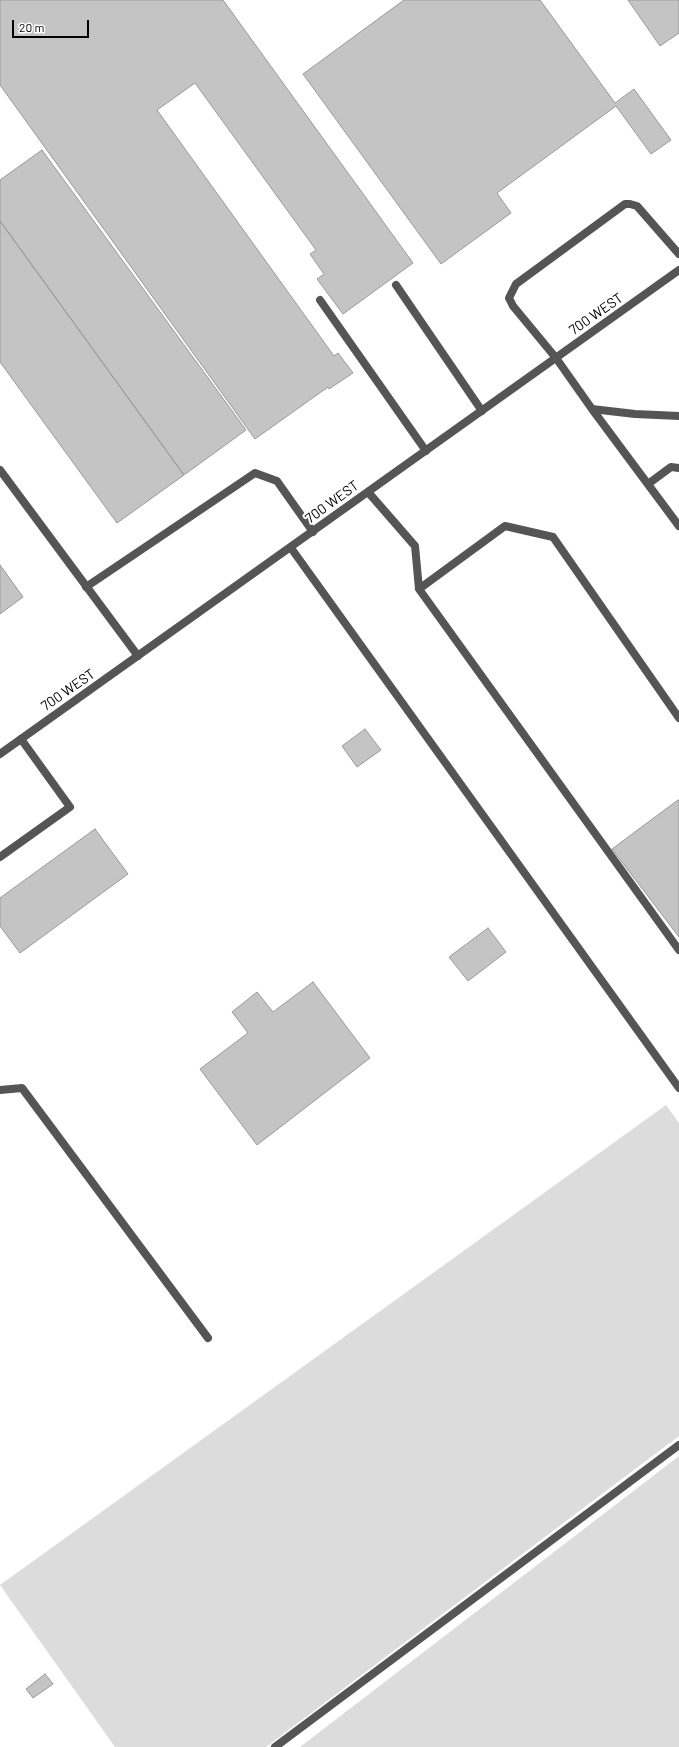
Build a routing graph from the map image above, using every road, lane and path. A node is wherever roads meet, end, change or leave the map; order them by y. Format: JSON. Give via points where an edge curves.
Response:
{"nodes":[{"id":1,"x":679,"y":254,"type":"edge"},
{"id":2,"x":679,"y":270,"type":"edge"},
{"id":3,"x":396,"y":286,"type":"dead end"},
{"id":4,"x":320,"y":300,"type":"dead end"},
{"id":5,"x":556,"y":358,"type":"junction"},
{"id":6,"x":592,"y":409,"type":"junction"},
{"id":7,"x":482,"y":411,"type":"junction"},
{"id":8,"x":679,"y":416,"type":"edge"},
{"id":9,"x":426,"y":451,"type":"junction"},
{"id":10,"x":679,"y":468,"type":"edge"},
{"id":11,"x":0,"y":470,"type":"edge"},
{"id":12,"x":648,"y":484,"type":"junction"},
{"id":13,"x":368,"y":492,"type":"junction"},
{"id":14,"x":679,"y":526,"type":"edge"},
{"id":15,"x":313,"y":532,"type":"junction"},
{"id":16,"x":291,"y":548,"type":"junction"},
{"id":17,"x":86,"y":587,"type":"junction"},
{"id":18,"x":419,"y":589,"type":"junction"},
{"id":19,"x":138,"y":656,"type":"junction"},
{"id":20,"x":679,"y":718,"type":"edge"},
{"id":21,"x":21,"y":739,"type":"junction"},
{"id":22,"x":0,"y":754,"type":"edge"},
{"id":23,"x":0,"y":857,"type":"edge"},
{"id":24,"x":679,"y":950,"type":"edge"},
{"id":25,"x":679,"y":1088,"type":"edge"},
{"id":26,"x":0,"y":1090,"type":"edge"},
{"id":27,"x":208,"y":1338,"type":"dead end"},
{"id":28,"x":679,"y":1445,"type":"edge"},
{"id":29,"x":275,"y":1747,"type":"edge"}],
"edges":[{"from":1,"to":5,"type":"street","via":[[638,206],[625,204],[516,284],[509,298],[513,306]]},
{"from":2,"to":5,"type":"street","name":"700 WEST"},
{"from":3,"to":7,"type":"street"},
{"from":4,"to":9,"type":"street"},
{"from":5,"to":6,"type":"street"},
{"from":5,"to":7,"type":"street","name":"700 WEST"},
{"from":6,"to":8,"type":"street"},
{"from":6,"to":12,"type":"street"},
{"from":7,"to":9,"type":"street","name":"700 WEST"},
{"from":9,"to":13,"type":"street","name":"700 WEST"},
{"from":10,"to":12,"type":"street","via":[[671,467]]},
{"from":11,"to":17,"type":"street"},
{"from":12,"to":14,"type":"street"},
{"from":13,"to":15,"type":"street","name":"700 WEST"},
{"from":13,"to":18,"type":"street","via":[[416,546]]},
{"from":15,"to":16,"type":"street","name":"700 WEST"},
{"from":15,"to":17,"type":"street","via":[[277,481],[255,473]]},
{"from":16,"to":19,"type":"street","name":"700 WEST"},
{"from":16,"to":25,"type":"street"},
{"from":17,"to":19,"type":"street"},
{"from":18,"to":20,"type":"street","via":[[505,526],[553,537]]},
{"from":18,"to":24,"type":"street"},
{"from":19,"to":21,"type":"street","name":"700 WEST"},
{"from":21,"to":22,"type":"street","name":"700 WEST"},
{"from":21,"to":23,"type":"street","via":[[70,807]]},
{"from":26,"to":27,"type":"street","via":[[22,1088]]},
{"from":28,"to":29,"type":"street"}]}
